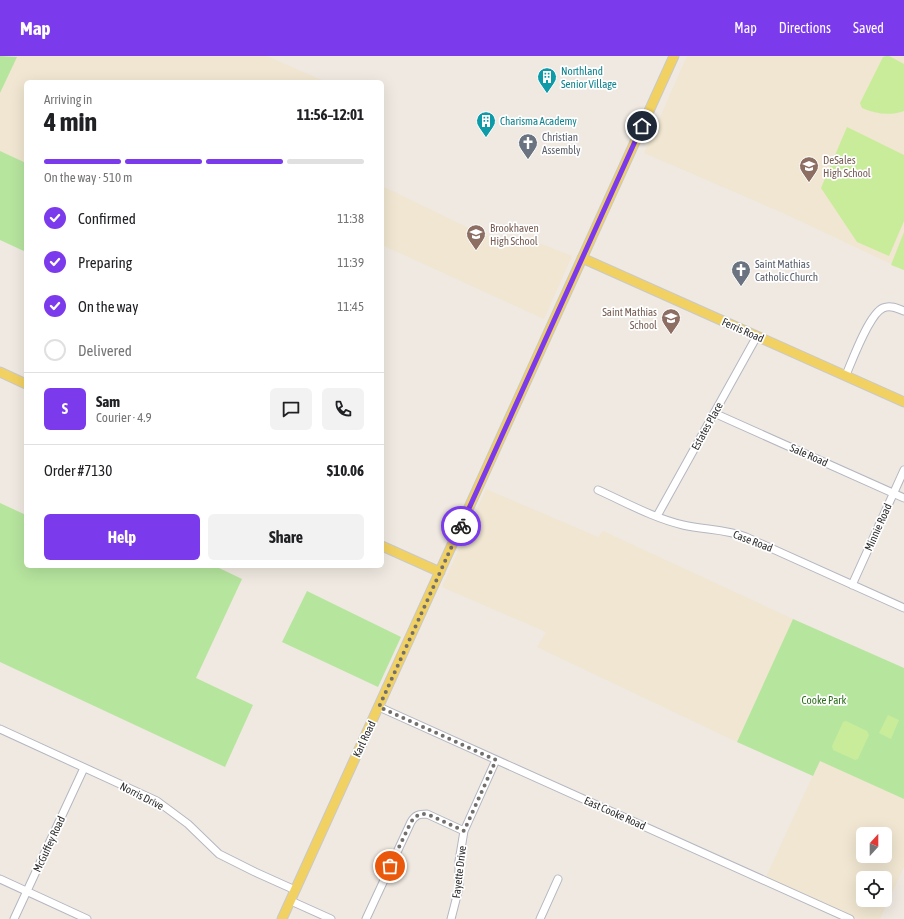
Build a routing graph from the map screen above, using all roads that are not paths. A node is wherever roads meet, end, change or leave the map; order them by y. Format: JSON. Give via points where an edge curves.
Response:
{"nodes":[{"id":1,"x":674,"y":56,"type":"edge"},
{"id":2,"x":582,"y":258,"type":"junction"},
{"id":3,"x":903,"y":310,"type":"edge"},
{"id":4,"x":757,"y":336,"type":"junction"},
{"id":5,"x":0,"y":372,"type":"edge"},
{"id":6,"x":846,"y":376,"type":"junction"},
{"id":7,"x":24,"y":383,"type":"edge"},
{"id":8,"x":904,"y":402,"type":"edge"},
{"id":9,"x":714,"y":413,"type":"junction"},
{"id":10,"x":904,"y":470,"type":"edge"},
{"id":11,"x":598,"y":490,"type":"dead end"},
{"id":12,"x":894,"y":493,"type":"junction"},
{"id":13,"x":904,"y":498,"type":"edge"},
{"id":14,"x":657,"y":516,"type":"junction"},
{"id":15,"x":384,"y":547,"type":"edge"},
{"id":16,"x":440,"y":572,"type":"junction"},
{"id":17,"x":852,"y":585,"type":"junction"},
{"id":18,"x":904,"y":608,"type":"edge"},
{"id":19,"x":379,"y":707,"type":"junction"},
{"id":20,"x":0,"y":729,"type":"edge"},
{"id":21,"x":496,"y":760,"type":"junction"},
{"id":22,"x":84,"y":768,"type":"junction"},
{"id":23,"x":464,"y":831,"type":"junction"},
{"id":24,"x":0,"y":879,"type":"edge"},
{"id":25,"x":558,"y":879,"type":"dead end"},
{"id":26,"x":295,"y":890,"type":"junction"},
{"id":27,"x":27,"y":891,"type":"junction"},
{"id":28,"x":290,"y":901,"type":"junction"},
{"id":29,"x":14,"y":919,"type":"edge"},
{"id":30,"x":87,"y":919,"type":"edge"},
{"id":31,"x":282,"y":919,"type":"edge"},
{"id":32,"x":332,"y":919,"type":"edge"},
{"id":33,"x":366,"y":919,"type":"edge"},
{"id":34,"x":451,"y":919,"type":"edge"},
{"id":35,"x":540,"y":919,"type":"edge"},
{"id":36,"x":850,"y":919,"type":"edge"}],
"edges":[{"from":1,"to":2,"type":"main road","name":"Karl Road"},
{"from":2,"to":4,"type":"main road","name":"Ferris Road"},
{"from":2,"to":16,"type":"main road","name":"Karl Road"},
{"from":3,"to":6,"type":"street","via":[[890,306],[877,312]]},
{"from":4,"to":6,"type":"main road","name":"Ferris Road"},
{"from":4,"to":9,"type":"street","name":"Estates Place"},
{"from":5,"to":7,"type":"main road"},
{"from":6,"to":8,"type":"main road","name":"Ferris Road"},
{"from":9,"to":12,"type":"street","name":"Sale Road"},
{"from":9,"to":14,"type":"street","name":"Estates Place"},
{"from":10,"to":12,"type":"street","name":"Minnie Road"},
{"from":11,"to":14,"type":"street","name":"Case Road"},
{"from":12,"to":13,"type":"street","name":"Sale Road"},
{"from":12,"to":17,"type":"street","name":"Minnie Road"},
{"from":14,"to":17,"type":"street","name":"Case Road","via":[[684,525],[735,533]]},
{"from":15,"to":16,"type":"main road"},
{"from":16,"to":19,"type":"main road","name":"Karl Road"},
{"from":17,"to":18,"type":"street","name":"Case Road"},
{"from":19,"to":21,"type":"street","name":"East Cooke Road"},
{"from":19,"to":26,"type":"main road","name":"Karl Road"},
{"from":20,"to":22,"type":"street","name":"Norris Drive"},
{"from":21,"to":23,"type":"street","name":"Fayette Drive"},
{"from":21,"to":36,"type":"street","name":"East Cooke Road"},
{"from":22,"to":26,"type":"street","name":"Norris Drive","via":[[157,801],[188,824],[219,854]]},
{"from":22,"to":27,"type":"street","name":"McGuffey Road"},
{"from":23,"to":33,"type":"street","via":[[427,814],[415,816]]},
{"from":23,"to":34,"type":"street","name":"Fayette Drive","via":[[459,888]]},
{"from":24,"to":27,"type":"street"},
{"from":25,"to":35,"type":"street"},
{"from":26,"to":28,"type":"main road","name":"Karl Road"},
{"from":27,"to":29,"type":"street","name":"McGuffey Road"},
{"from":27,"to":30,"type":"street"},
{"from":28,"to":31,"type":"main road","name":"Karl Road"},
{"from":28,"to":32,"type":"street"}]}
